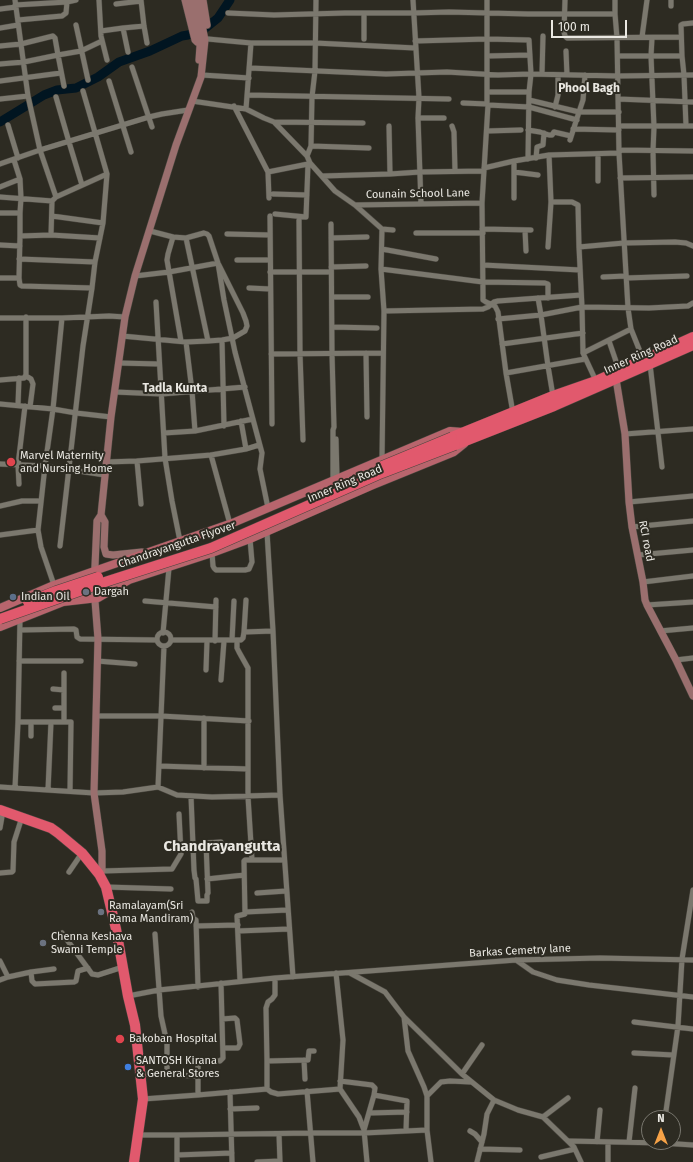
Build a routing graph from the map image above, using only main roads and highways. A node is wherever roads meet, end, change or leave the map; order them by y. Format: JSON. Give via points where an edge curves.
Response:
{"nodes":[{"id":1,"x":185,"y":0,"type":"edge"},
{"id":2,"x":190,"y":0,"type":"edge"},
{"id":3,"x":196,"y":0,"type":"edge"},
{"id":4,"x":203,"y":0,"type":"edge"},
{"id":5,"x":203,"y":41,"type":"junction"},
{"id":6,"x":197,"y":87,"type":"junction"},
{"id":7,"x":693,"y":337,"type":"edge"},
{"id":8,"x":693,"y":345,"type":"edge"},
{"id":9,"x":647,"y":362,"type":"junction"},
{"id":10,"x":618,"y":375,"type":"junction"},
{"id":11,"x":514,"y":417,"type":"junction"},
{"id":12,"x":468,"y":436,"type":"junction"},
{"id":13,"x":454,"y":441,"type":"junction"},
{"id":14,"x":101,"y":515,"type":"junction"},
{"id":15,"x":175,"y":543,"type":"junction"},
{"id":16,"x":179,"y":564,"type":"junction"},
{"id":17,"x":94,"y":571,"type":"junction"},
{"id":18,"x":94,"y":598,"type":"junction"},
{"id":19,"x":0,"y":608,"type":"edge"},
{"id":20,"x":0,"y":612,"type":"edge"},
{"id":21,"x":0,"y":619,"type":"edge"},
{"id":22,"x":0,"y":627,"type":"edge"},
{"id":23,"x":693,"y":693,"type":"edge"},
{"id":24,"x":2,"y":811,"type":"edge"},
{"id":25,"x":100,"y":872,"type":"junction"},
{"id":26,"x":134,"y":1162,"type":"edge"}],
"edges":[{"from":1,"to":5,"type":"main road","via":[[191,23]]},
{"from":2,"to":5,"type":"main road"},
{"from":3,"to":5,"type":"main road"},
{"from":4,"to":5,"type":"main road","via":[[206,19]]},
{"from":5,"to":6,"type":"main road"},
{"from":5,"to":6,"type":"main road","via":[[202,75]]},
{"from":6,"to":14,"type":"main road","via":[[176,145],[135,276],[125,317]]},
{"from":7,"to":9,"type":"highway","name":"Inner Ring Road"},
{"from":8,"to":9,"type":"highway","name":"Inner Ring Road"},
{"from":9,"to":10,"type":"highway","name":"Inner Ring Road"},
{"from":10,"to":11,"type":"highway","name":"Inner Ring Road"},
{"from":10,"to":11,"type":"highway","name":"Inner Ring Road","via":[[553,396]]},
{"from":10,"to":23,"type":"main road","name":"RCI road","via":[[625,434],[628,502],[647,605]]},
{"from":11,"to":12,"type":"highway","name":"Inner Ring Road"},
{"from":12,"to":13,"type":"highway","name":"Chandrayangutta Flyover"},
{"from":12,"to":15,"type":"main road","name":"Inner Ring Road","via":[[450,431],[230,524]]},
{"from":12,"to":16,"type":"main road","name":"Inner Ring Road","via":[[454,452],[250,539]]},
{"from":13,"to":20,"type":"highway","name":"Chandrayangutta Flyover","bridge":true,"via":[[348,480],[208,542],[56,591]]},
{"from":13,"to":21,"type":"highway","name":"Chandrayangutta Flyover","bridge":true,"via":[[211,548]]},
{"from":14,"to":15,"type":"main road","via":[[105,522],[106,554],[139,553]]},
{"from":14,"to":17,"type":"main road","via":[[97,521]]},
{"from":15,"to":16,"type":"main road"},
{"from":15,"to":17,"type":"main road","name":"Inner Ring Road"},
{"from":16,"to":18,"type":"main road","name":"Inner Ring Road","via":[[129,580]]},
{"from":17,"to":18,"type":"main road"},
{"from":17,"to":19,"type":"main road","name":"Inner Ring Road"},
{"from":18,"to":22,"type":"main road","name":"Inner Ring Road","via":[[63,602]]},
{"from":18,"to":25,"type":"main road","via":[[98,638],[94,793],[102,851]]},
{"from":24,"to":25,"type":"highway","via":[[51,828],[82,853]]},
{"from":25,"to":26,"type":"highway","via":[[116,928],[135,1025],[144,1099]]}]}
